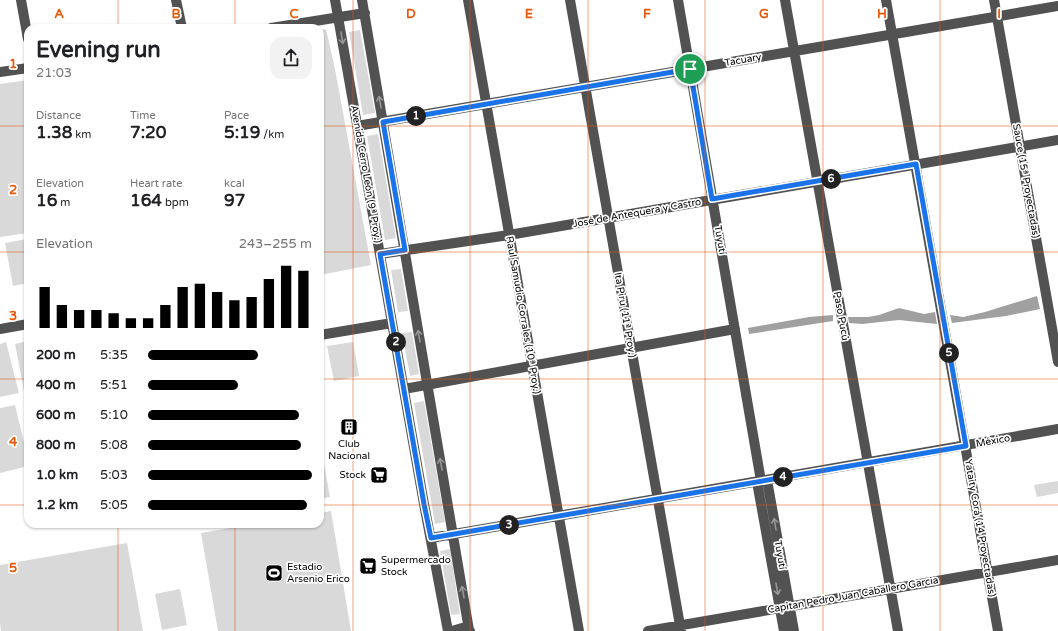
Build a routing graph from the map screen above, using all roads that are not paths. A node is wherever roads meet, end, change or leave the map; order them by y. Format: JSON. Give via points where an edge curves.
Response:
{"nodes":[{"id":1,"x":20,"y":0,"type":"edge"},
{"id":2,"x":176,"y":0,"type":"edge"},
{"id":3,"x":335,"y":0,"type":"edge"},
{"id":4,"x":362,"y":0,"type":"edge"},
{"id":5,"x":468,"y":0,"type":"edge"},
{"id":6,"x":570,"y":0,"type":"edge"},
{"id":7,"x":678,"y":0,"type":"edge"},
{"id":8,"x":785,"y":0,"type":"edge"},
{"id":9,"x":886,"y":0,"type":"edge"},
{"id":10,"x":994,"y":0,"type":"edge"},
{"id":11,"x":1058,"y":6,"type":"edge"},
{"id":12,"x":365,"y":13,"type":"junction"},
{"id":13,"x":997,"y":16,"type":"junction"},
{"id":14,"x":338,"y":17,"type":"junction"},
{"id":15,"x":25,"y":24,"type":"edge"},
{"id":16,"x":181,"y":24,"type":"edge"},
{"id":17,"x":296,"y":24,"type":"edge"},
{"id":18,"x":892,"y":34,"type":"junction"},
{"id":19,"x":794,"y":51,"type":"junction"},
{"id":20,"x":24,"y":69,"type":"edge"},
{"id":21,"x":690,"y":69,"type":"junction"},
{"id":22,"x":0,"y":72,"type":"edge"},
{"id":23,"x":585,"y":87,"type":"junction"},
{"id":24,"x":486,"y":104,"type":"junction"},
{"id":25,"x":383,"y":122,"type":"junction"},
{"id":26,"x":357,"y":126,"type":"junction"},
{"id":27,"x":1058,"y":140,"type":"edge"},
{"id":28,"x":1020,"y":146,"type":"junction"},
{"id":29,"x":916,"y":164,"type":"junction"},
{"id":30,"x":817,"y":182,"type":"junction"},
{"id":31,"x":712,"y":199,"type":"junction"},
{"id":32,"x":608,"y":218,"type":"junction"},
{"id":33,"x":509,"y":234,"type":"junction"},
{"id":34,"x":405,"y":250,"type":"junction"},
{"id":35,"x":380,"y":254,"type":"junction"},
{"id":36,"x":392,"y":323,"type":"junction"},
{"id":37,"x":24,"y":325,"type":"edge"},
{"id":38,"x":0,"y":329,"type":"edge"},
{"id":39,"x":735,"y":329,"type":"junction"},
{"id":40,"x":324,"y":334,"type":"edge"},
{"id":41,"x":631,"y":348,"type":"junction"},
{"id":42,"x":1058,"y":362,"type":"edge"},
{"id":43,"x":532,"y":366,"type":"junction"},
{"id":44,"x":428,"y":385,"type":"junction"},
{"id":45,"x":404,"y":389,"type":"junction"},
{"id":46,"x":1058,"y":429,"type":"edge"},
{"id":47,"x":966,"y":446,"type":"junction"},
{"id":48,"x":868,"y":462,"type":"junction"},
{"id":49,"x":762,"y":481,"type":"junction"},
{"id":50,"x":658,"y":499,"type":"junction"},
{"id":51,"x":559,"y":516,"type":"junction"},
{"id":52,"x":453,"y":534,"type":"junction"},
{"id":53,"x":431,"y":538,"type":"junction"},
{"id":54,"x":1058,"y":560,"type":"edge"},
{"id":55,"x":988,"y":572,"type":"junction"},
{"id":56,"x":890,"y":589,"type":"junction"},
{"id":57,"x":785,"y":607,"type":"junction"},
{"id":58,"x":680,"y":628,"type":"edge"},
{"id":59,"x":448,"y":631,"type":"edge"},
{"id":60,"x":452,"y":631,"type":"edge"},
{"id":61,"x":469,"y":631,"type":"edge"},
{"id":62,"x":579,"y":631,"type":"edge"},
{"id":63,"x":648,"y":631,"type":"edge"},
{"id":64,"x":784,"y":631,"type":"edge"},
{"id":65,"x":794,"y":631,"type":"edge"},
{"id":66,"x":898,"y":631,"type":"edge"},
{"id":67,"x":998,"y":631,"type":"edge"}],
"edges":[{"from":1,"to":15,"type":"street"},
{"from":2,"to":16,"type":"street"},
{"from":3,"to":14,"type":"street","name":"Avenida Cerro León (9ª Proy.)"},
{"from":4,"to":12,"type":"street"},
{"from":5,"to":24,"type":"street","name":"Raul Samudio Corrales (10ª Proy.)"},
{"from":6,"to":23,"type":"street","name":"Ita Piru (11ª Proy.)"},
{"from":7,"to":21,"type":"street","name":"Tuyutí"},
{"from":8,"to":19,"type":"street","name":"Paso Pucú"},
{"from":9,"to":18,"type":"street","name":"Yataity Corá (14 Proyectadas)"},
{"from":10,"to":13,"type":"street","name":"Sauce (15ª Proyectadas)"},
{"from":11,"to":13,"type":"street","name":"Tacuary"},
{"from":12,"to":14,"type":"street"},
{"from":25,"to":12,"type":"street","one_way":true},
{"from":13,"to":18,"type":"street","name":"Tacuary"},
{"from":13,"to":28,"type":"street","name":"Sauce (15ª Proyectadas)"},
{"from":14,"to":17,"type":"street"},
{"from":14,"to":26,"type":"street","name":"Avenida Cerro León (9ª Proy.)","one_way":true},
{"from":18,"to":19,"type":"street","name":"Tacuary"},
{"from":18,"to":29,"type":"street","name":"Yataity Corá (14 Proyectadas)"},
{"from":19,"to":21,"type":"street","name":"Tacuary"},
{"from":19,"to":30,"type":"street","name":"Paso Pucú"},
{"from":20,"to":22,"type":"street"},
{"from":21,"to":23,"type":"street","name":"Tacuary"},
{"from":21,"to":31,"type":"street","name":"Tuyutí"},
{"from":23,"to":24,"type":"street","name":"Tacuary"},
{"from":23,"to":32,"type":"street","name":"Ita Piru (11ª Proy.)"},
{"from":24,"to":25,"type":"street","name":"Tacuary"},
{"from":24,"to":33,"type":"street","name":"Raul Samudio Corrales (10ª Proy.)"},
{"from":25,"to":26,"type":"street","name":"Tacuary"},
{"from":25,"to":34,"type":"street"},
{"from":26,"to":35,"type":"street","name":"Avenida Cerro León (9ª Proy.)"},
{"from":27,"to":28,"type":"street","name":"José de Antequera y Castro"},
{"from":28,"to":29,"type":"street","name":"José de Antequera y Castro"},
{"from":28,"to":42,"type":"street","name":"Sauce (15ª Proyectadas)"},
{"from":29,"to":30,"type":"street","name":"José de Antequera y Castro"},
{"from":29,"to":47,"type":"street","name":"Yataity Corá (14 Proyectadas)"},
{"from":30,"to":31,"type":"street","name":"José de Antequera y Castro"},
{"from":30,"to":48,"type":"street","name":"Paso Pucú"},
{"from":31,"to":32,"type":"street","name":"José de Antequera y Castro"},
{"from":31,"to":39,"type":"street","name":"Tuyutí"},
{"from":32,"to":33,"type":"street","name":"José de Antequera y Castro"},
{"from":32,"to":41,"type":"street","name":"Ita Piru (11ª Proy.)"},
{"from":33,"to":34,"type":"street","name":"José de Antequera y Castro"},
{"from":33,"to":43,"type":"street","name":"Raul Samudio Corrales (10ª Proy.)"},
{"from":34,"to":35,"type":"street","name":"José de Antequera y Castro"},
{"from":44,"to":34,"type":"street","one_way":true},
{"from":35,"to":36,"type":"street","name":"Avenida Cerro León (9ª Proy.)"},
{"from":36,"to":40,"type":"street"},
{"from":36,"to":45,"type":"street","name":"Avenida Cerro León (9ª Proy.)"},
{"from":37,"to":38,"type":"street"},
{"from":39,"to":41,"type":"street"},
{"from":39,"to":49,"type":"street","name":"Tuyutí"},
{"from":41,"to":43,"type":"street"},
{"from":41,"to":50,"type":"street","name":"Ita Piru (11ª Proy.)"},
{"from":43,"to":44,"type":"street"},
{"from":43,"to":51,"type":"street","name":"Raul Samudio Corrales (10ª Proy.)"},
{"from":44,"to":45,"type":"street"},
{"from":52,"to":44,"type":"street","one_way":true},
{"from":45,"to":53,"type":"street","name":"Avenida Cerro León (9ª Proy.)"},
{"from":46,"to":47,"type":"street","name":"México"},
{"from":47,"to":48,"type":"street","name":"México"},
{"from":47,"to":55,"type":"street","name":"Yataity Corá (14 Proyectadas)"},
{"from":48,"to":49,"type":"street","name":"México"},
{"from":48,"to":56,"type":"street","name":"Paso Pucú"},
{"from":49,"to":50,"type":"street","name":"México"},
{"from":49,"to":57,"type":"street","name":"Tuyutí"},
{"from":50,"to":51,"type":"street","name":"México"},
{"from":50,"to":58,"type":"street","name":"Ita Piru (11ª Proy.)"},
{"from":51,"to":52,"type":"street","name":"México"},
{"from":51,"to":62,"type":"street","name":"Raul Samudio Corrales (10ª Proy.)"},
{"from":52,"to":53,"type":"street","name":"México"},
{"from":61,"to":52,"type":"street","one_way":true},
{"from":53,"to":59,"type":"street","name":"Avenida Cerro León (9ª Proy.)"},
{"from":54,"to":55,"type":"street","name":"Capitan Pedro Juan Caballero Garcia"},
{"from":55,"to":56,"type":"street","name":"Capitan Pedro Juan Caballero Garcia"},
{"from":55,"to":67,"type":"street","name":"Yataity Corá (14 Proyectadas)"},
{"from":56,"to":57,"type":"street","name":"Capitan Pedro Juan Caballero Garcia"},
{"from":56,"to":66,"type":"street","name":"Paso Pucú"},
{"from":57,"to":58,"type":"street","name":"Capitan Pedro Juan Caballero Garcia"},
{"from":57,"to":64,"type":"street","name":"Tuyutí"},
{"from":57,"to":65,"type":"street","name":"Tuyutí"},
{"from":58,"to":63,"type":"street","name":"Capitan Pedro Juan Caballero Garcia"},
{"from":60,"to":61,"type":"street","via":[[462,628]]}]}
